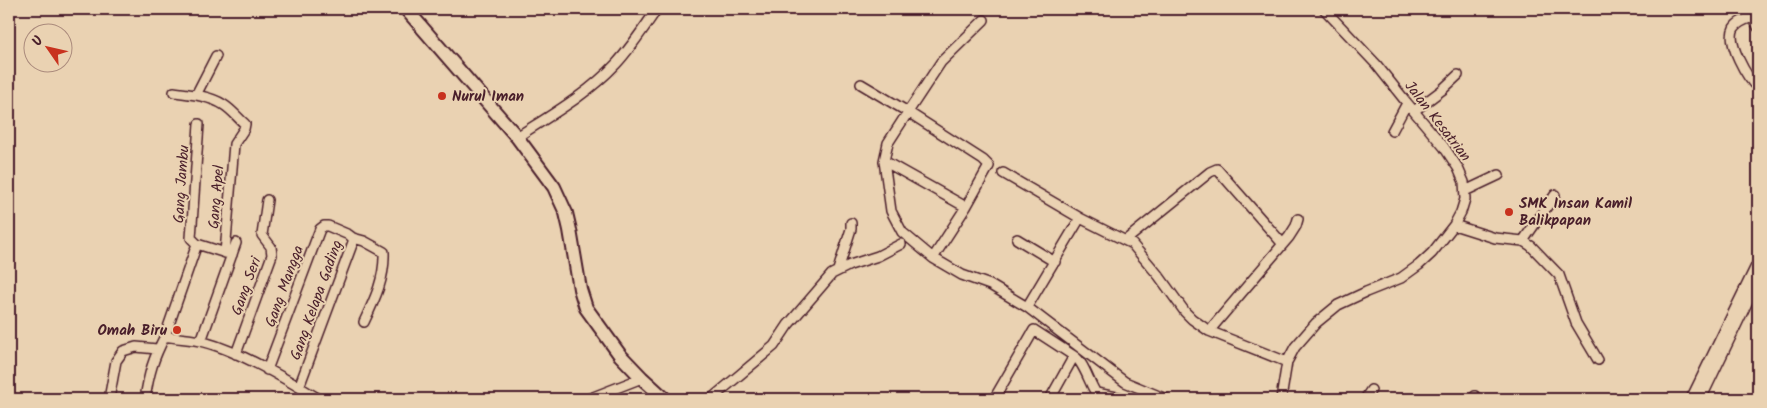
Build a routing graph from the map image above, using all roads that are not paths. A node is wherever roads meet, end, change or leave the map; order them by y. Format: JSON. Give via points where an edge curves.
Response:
{"nodes":[{"id":1,"x":406,"y":9,"type":"edge"},
{"id":2,"x":657,"y":9,"type":"edge"},
{"id":3,"x":1324,"y":9,"type":"edge"},
{"id":4,"x":1756,"y":16,"type":"edge"},
{"id":5,"x":984,"y":20,"type":"dead end"},
{"id":6,"x":1758,"y":27,"type":"edge"},
{"id":7,"x":216,"y":56,"type":"dead end"},
{"id":8,"x":1458,"y":75,"type":"dead end"},
{"id":9,"x":861,"y":84,"type":"dead end"},
{"id":10,"x":1758,"y":88,"type":"edge"},
{"id":11,"x":174,"y":92,"type":"dead end"},
{"id":12,"x":196,"y":95,"type":"junction"},
{"id":13,"x":1407,"y":103,"type":"junction"},
{"id":14,"x":1414,"y":111,"type":"junction"},
{"id":15,"x":908,"y":112,"type":"junction"},
{"id":16,"x":199,"y":124,"type":"dead end"},
{"id":17,"x":1392,"y":130,"type":"dead end"},
{"id":18,"x":517,"y":137,"type":"junction"},
{"id":19,"x":884,"y":161,"type":"junction"},
{"id":20,"x":1004,"y":173,"type":"dead end"},
{"id":21,"x":1499,"y":175,"type":"dead end"},
{"id":22,"x":1465,"y":191,"type":"junction"},
{"id":23,"x":1555,"y":195,"type":"dead end"},
{"id":24,"x":267,"y":200,"type":"dead end"},
{"id":25,"x":966,"y":207,"type":"junction"},
{"id":26,"x":1080,"y":218,"type":"junction"},
{"id":27,"x":1298,"y":220,"type":"dead end"},
{"id":28,"x":851,"y":223,"type":"dead end"},
{"id":29,"x":1454,"y":225,"type":"junction"},
{"id":30,"x":338,"y":230,"type":"joint"},
{"id":31,"x":353,"y":238,"type":"junction"},
{"id":32,"x":1017,"y":239,"type":"dead end"},
{"id":33,"x":1126,"y":240,"type":"junction"},
{"id":34,"x":1523,"y":241,"type":"junction"},
{"id":35,"x":236,"y":243,"type":"dead end"},
{"id":36,"x":1282,"y":243,"type":"junction"},
{"id":37,"x":197,"y":244,"type":"junction"},
{"id":38,"x":901,"y":244,"type":"dead end"},
{"id":39,"x":228,"y":254,"type":"junction"},
{"id":40,"x":933,"y":258,"type":"junction"},
{"id":41,"x":1055,"y":262,"type":"junction"},
{"id":42,"x":1758,"y":262,"type":"edge"},
{"id":43,"x":838,"y":270,"type":"junction"},
{"id":44,"x":1758,"y":280,"type":"edge"},
{"id":45,"x":1027,"y":307,"type":"junction"},
{"id":46,"x":364,"y":322,"type":"dead end"},
{"id":47,"x":1210,"y":330,"type":"junction"},
{"id":48,"x":165,"y":336,"type":"junction"},
{"id":49,"x":201,"y":341,"type":"junction"},
{"id":50,"x":157,"y":348,"type":"junction"},
{"id":51,"x":236,"y":354,"type":"junction"},
{"id":52,"x":1074,"y":356,"type":"junction"},
{"id":53,"x":1598,"y":360,"type":"dead end"},
{"id":54,"x":1286,"y":362,"type":"junction"},
{"id":55,"x":266,"y":370,"type":"junction"},
{"id":56,"x":642,"y":378,"type":"junction"},
{"id":57,"x":299,"y":387,"type":"junction"},
{"id":58,"x":1371,"y":390,"type":"dead end"},
{"id":59,"x":1095,"y":396,"type":"edge"},
{"id":60,"x":109,"y":399,"type":"edge"},
{"id":61,"x":146,"y":399,"type":"edge"},
{"id":62,"x":319,"y":399,"type":"edge"},
{"id":63,"x":588,"y":399,"type":"edge"},
{"id":64,"x":664,"y":399,"type":"edge"},
{"id":65,"x":711,"y":399,"type":"edge"},
{"id":66,"x":994,"y":399,"type":"edge"},
{"id":67,"x":1050,"y":399,"type":"edge"},
{"id":68,"x":1127,"y":399,"type":"edge"},
{"id":69,"x":1166,"y":399,"type":"edge"},
{"id":70,"x":1280,"y":399,"type":"edge"},
{"id":71,"x":1365,"y":399,"type":"edge"},
{"id":72,"x":1692,"y":399,"type":"edge"},
{"id":73,"x":1701,"y":399,"type":"edge"}],
"edges":[{"from":1,"to":18,"type":"highway"},
{"from":2,"to":18,"type":"street","via":[[631,46],[603,77]]},
{"from":3,"to":13,"type":"street","name":"Jalan Kesatrian","via":[[1376,64]]},
{"from":4,"to":6,"type":"street"},
{"from":4,"to":10,"type":"street","via":[[1737,24],[1732,35],[1738,59]]},
{"from":5,"to":15,"type":"street","via":[[941,62]]},
{"from":7,"to":12,"type":"street"},
{"from":8,"to":14,"type":"street"},
{"from":9,"to":15,"type":"street"},
{"from":11,"to":12,"type":"street"},
{"from":12,"to":39,"type":"street","name":"Gang Apel","via":[[225,105],[245,124],[234,144]]},
{"from":13,"to":14,"type":"street","name":"Jalan Kesatrian"},
{"from":13,"to":17,"type":"street"},
{"from":14,"to":22,"type":"street","name":"Jalan Kesatrian","via":[[1453,160]]},
{"from":15,"to":19,"type":"street","via":[[888,143]]},
{"from":15,"to":25,"type":"street","via":[[988,164]]},
{"from":16,"to":37,"type":"street","name":"Gang Jambu","via":[[191,238]]},
{"from":18,"to":56,"type":"highway","via":[[560,199],[570,230],[586,308],[620,355]]},
{"from":19,"to":25,"type":"street"},
{"from":19,"to":40,"type":"street","via":[[894,220],[909,239]]},
{"from":20,"to":26,"type":"street"},
{"from":21,"to":22,"type":"street"},
{"from":22,"to":29,"type":"street","via":[[1461,212]]},
{"from":23,"to":34,"type":"street"},
{"from":24,"to":51,"type":"street","name":"Gang Seri","via":[[262,235],[271,247],[272,255]]},
{"from":25,"to":40,"type":"street"},
{"from":26,"to":33,"type":"street"},
{"from":26,"to":41,"type":"street"},
{"from":27,"to":36,"type":"street"},
{"from":28,"to":43,"type":"street"},
{"from":29,"to":34,"type":"street","via":[[1496,238]]},
{"from":29,"to":54,"type":"street","via":[[1432,253],[1410,272],[1352,298],[1326,314]]},
{"from":30,"to":31,"type":"street","name":"Gang Kelapa Gading"},
{"from":30,"to":55,"type":"street","name":"Gang Mangga","via":[[328,226],[320,229]]},
{"from":31,"to":46,"type":"street","via":[[384,252],[385,266],[379,291]]},
{"from":31,"to":57,"type":"street","name":"Gang Kelapa Gading"},
{"from":32,"to":41,"type":"street"},
{"from":33,"to":36,"type":"street","via":[[1210,172],[1218,169]]},
{"from":33,"to":47,"type":"street","via":[[1148,262],[1185,312]]},
{"from":34,"to":53,"type":"street","via":[[1559,275],[1576,323]]},
{"from":35,"to":39,"type":"street"},
{"from":36,"to":47,"type":"street"},
{"from":37,"to":39,"type":"street"},
{"from":37,"to":48,"type":"street"},
{"from":38,"to":43,"type":"street"},
{"from":39,"to":49,"type":"street"},
{"from":40,"to":45,"type":"street"},
{"from":41,"to":45,"type":"street"},
{"from":42,"to":72,"type":"street"},
{"from":43,"to":65,"type":"street","via":[[788,325],[774,346]]},
{"from":44,"to":73,"type":"street"},
{"from":45,"to":69,"type":"street","via":[[1125,382]]},
{"from":47,"to":54,"type":"street"},
{"from":48,"to":49,"type":"street"},
{"from":48,"to":50,"type":"street"},
{"from":49,"to":51,"type":"street"},
{"from":50,"to":60,"type":"street","via":[[136,347],[123,351],[116,361]]},
{"from":50,"to":61,"type":"street"},
{"from":51,"to":55,"type":"street"},
{"from":52,"to":59,"type":"street","via":[[1082,365]]},
{"from":52,"to":66,"type":"street","via":[[1034,330]]},
{"from":52,"to":67,"type":"street"},
{"from":54,"to":70,"type":"street"},
{"from":55,"to":57,"type":"street"},
{"from":56,"to":63,"type":"street"},
{"from":56,"to":64,"type":"highway"},
{"from":57,"to":62,"type":"street"},
{"from":58,"to":71,"type":"street"},
{"from":59,"to":68,"type":"street"}]}
